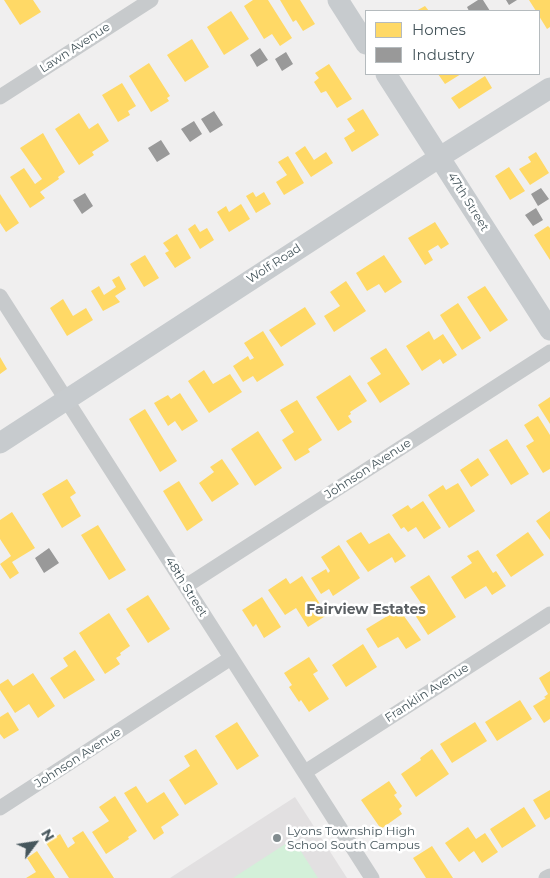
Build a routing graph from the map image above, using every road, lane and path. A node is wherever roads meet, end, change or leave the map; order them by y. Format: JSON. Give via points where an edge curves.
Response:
{"nodes":[{"id":1,"x":151,"y":0,"type":"edge"},
{"id":2,"x":338,"y":0,"type":"edge"},
{"id":3,"x":365,"y":42,"type":"edge"},
{"id":4,"x":387,"y":75,"type":"edge"},
{"id":5,"x":550,"y":88,"type":"edge"},
{"id":6,"x":0,"y":97,"type":"edge"},
{"id":7,"x":440,"y":157,"type":"junction"},
{"id":8,"x":0,"y":296,"type":"edge"},
{"id":9,"x":550,"y":330,"type":"edge"},
{"id":10,"x":550,"y":352,"type":"edge"},
{"id":11,"x":66,"y":400,"type":"junction"},
{"id":12,"x":0,"y":443,"type":"edge"},
{"id":13,"x":186,"y":586,"type":"junction"},
{"id":14,"x":550,"y":614,"type":"edge"},
{"id":15,"x":231,"y":658,"type":"junction"},
{"id":16,"x":305,"y":772,"type":"junction"},
{"id":17,"x":0,"y":808,"type":"edge"},
{"id":18,"x":550,"y":876,"type":"edge"},
{"id":19,"x":372,"y":878,"type":"edge"},
{"id":20,"x":546,"y":878,"type":"edge"}],
"edges":[{"from":1,"to":6,"type":"street","name":"Lawn Avenue"},
{"from":2,"to":3,"type":"main road"},
{"from":4,"to":7,"type":"main road","name":"47th Street"},
{"from":5,"to":7,"type":"main road","name":"Wolf Road"},
{"from":7,"to":9,"type":"main road","name":"47th Street"},
{"from":7,"to":11,"type":"main road","name":"Wolf Road"},
{"from":8,"to":11,"type":"street","name":"48th Street"},
{"from":10,"to":13,"type":"street","name":"Johnson Avenue"},
{"from":11,"to":12,"type":"main road","name":"Wolf Road"},
{"from":11,"to":13,"type":"street","name":"48th Street"},
{"from":13,"to":15,"type":"street","name":"48th Street"},
{"from":14,"to":16,"type":"street","name":"Franklin Avenue"},
{"from":15,"to":16,"type":"street","name":"48th Street"},
{"from":15,"to":17,"type":"street","name":"Johnson Avenue"},
{"from":16,"to":19,"type":"street","name":"48th Street"},
{"from":18,"to":20,"type":"street"}]}
